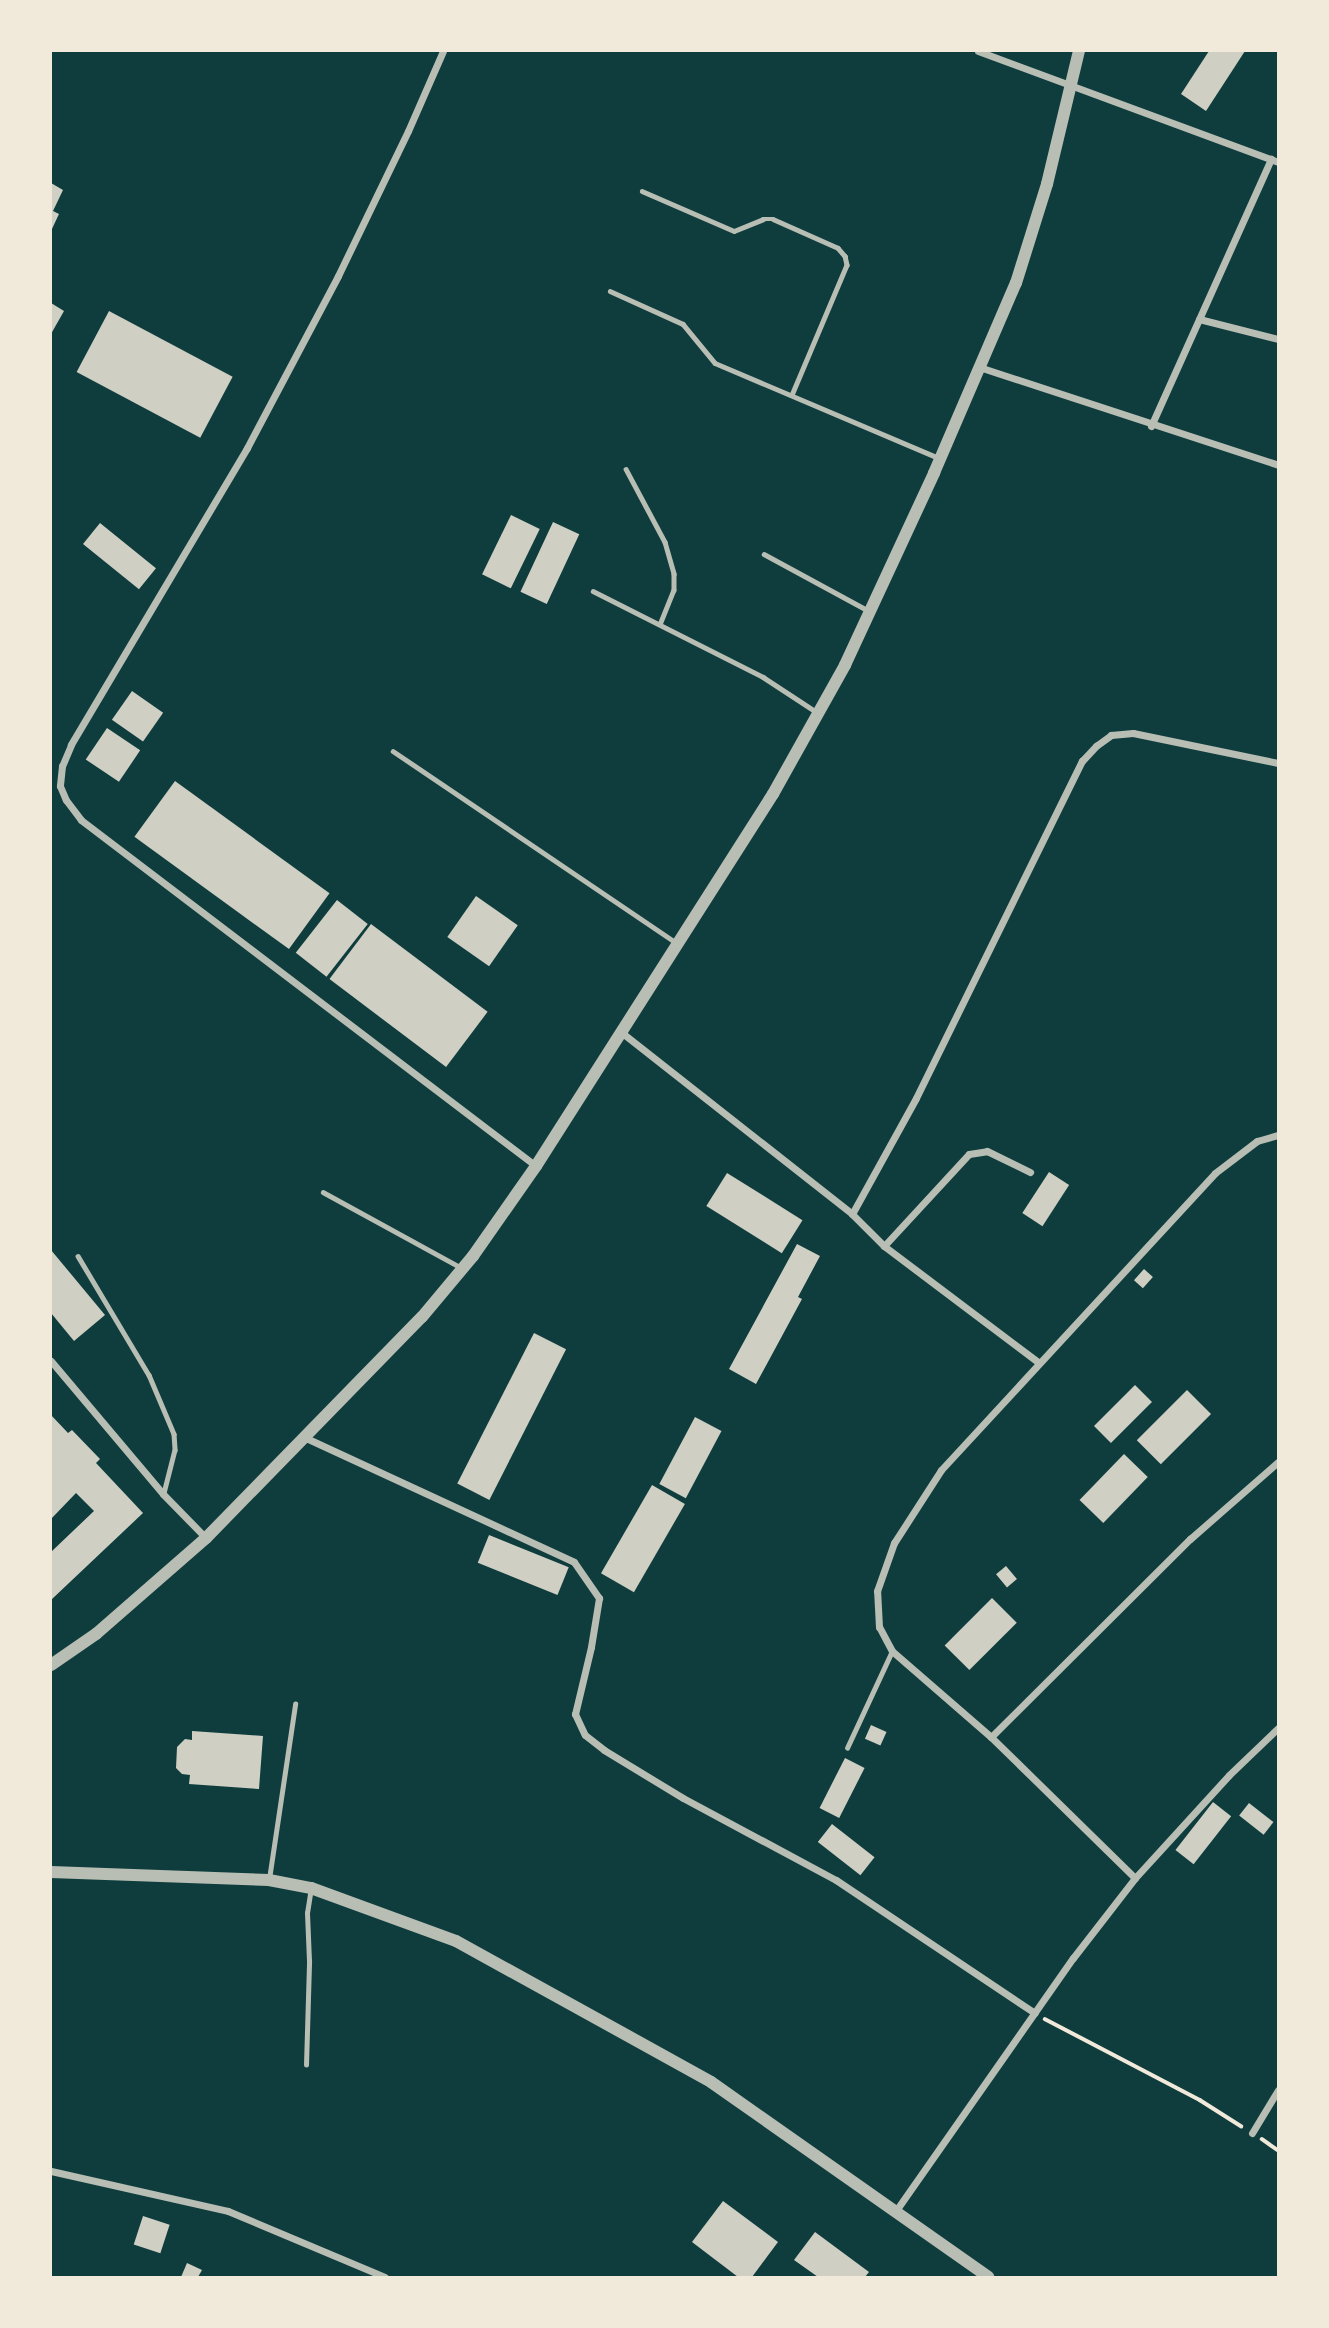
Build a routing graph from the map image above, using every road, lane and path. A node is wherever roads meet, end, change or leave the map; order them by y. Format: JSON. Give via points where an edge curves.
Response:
{"nodes":[{"id":1,"x":443,"y":51,"type":"edge"},
{"id":2,"x":978,"y":51,"type":"edge"},
{"id":3,"x":1079,"y":51,"type":"edge"},
{"id":4,"x":1072,"y":87,"type":"junction"},
{"id":5,"x":1274,"y":161,"type":"edge"},
{"id":6,"x":642,"y":191,"type":"dead end"},
{"id":7,"x":610,"y":291,"type":"dead end"},
{"id":8,"x":1199,"y":319,"type":"junction"},
{"id":9,"x":1278,"y":339,"type":"edge"},
{"id":10,"x":979,"y":367,"type":"junction"},
{"id":11,"x":792,"y":395,"type":"junction"},
{"id":12,"x":1151,"y":426,"type":"junction"},
{"id":13,"x":940,"y":458,"type":"junction"},
{"id":14,"x":1278,"y":465,"type":"edge"},
{"id":15,"x":626,"y":469,"type":"dead end"},
{"id":16,"x":764,"y":554,"type":"dead end"},
{"id":17,"x":593,"y":591,"type":"dead end"},
{"id":18,"x":870,"y":611,"type":"junction"},
{"id":19,"x":660,"y":623,"type":"junction"},
{"id":20,"x":818,"y":713,"type":"junction"},
{"id":21,"x":393,"y":751,"type":"dead end"},
{"id":22,"x":1278,"y":763,"type":"edge"},
{"id":23,"x":677,"y":944,"type":"junction"},
{"id":24,"x":621,"y":1032,"type":"junction"},
{"id":25,"x":1278,"y":1135,"type":"edge"},
{"id":26,"x":536,"y":1166,"type":"junction"},
{"id":27,"x":1030,"y":1172,"type":"dead end"},
{"id":28,"x":323,"y":1192,"type":"dead end"},
{"id":29,"x":852,"y":1214,"type":"junction"},
{"id":30,"x":884,"y":1246,"type":"junction"},
{"id":31,"x":78,"y":1256,"type":"dead end"},
{"id":32,"x":463,"y":1268,"type":"junction"},
{"id":33,"x":51,"y":1361,"type":"edge"},
{"id":34,"x":1038,"y":1362,"type":"junction"},
{"id":35,"x":306,"y":1438,"type":"junction"},
{"id":36,"x":1278,"y":1461,"type":"edge"},
{"id":37,"x":163,"y":1494,"type":"junction"},
{"id":38,"x":206,"y":1538,"type":"junction"},
{"id":39,"x":892,"y":1651,"type":"junction"},
{"id":40,"x":51,"y":1665,"type":"edge"},
{"id":41,"x":295,"y":1704,"type":"dead end"},
{"id":42,"x":1278,"y":1728,"type":"edge"},
{"id":43,"x":991,"y":1737,"type":"junction"},
{"id":44,"x":847,"y":1748,"type":"dead end"},
{"id":45,"x":51,"y":1872,"type":"edge"},
{"id":46,"x":1135,"y":1878,"type":"junction"},
{"id":47,"x":269,"y":1880,"type":"junction"},
{"id":48,"x":311,"y":1888,"type":"junction"},
{"id":49,"x":1035,"y":2013,"type":"junction"},
{"id":50,"x":306,"y":2065,"type":"dead end"},
{"id":51,"x":1278,"y":2090,"type":"edge"},
{"id":52,"x":1252,"y":2133,"type":"junction"},
{"id":53,"x":1278,"y":2150,"type":"edge"},
{"id":54,"x":51,"y":2171,"type":"edge"},
{"id":55,"x":895,"y":2212,"type":"junction"},
{"id":56,"x":385,"y":2277,"type":"edge"},
{"id":57,"x":988,"y":2277,"type":"edge"}],
"edges":[{"from":1,"to":26,"type":"street","via":[[338,276],[247,448],[71,746],[60,786],[81,820]]},
{"from":2,"to":4,"type":"street"},
{"from":3,"to":4,"type":"street"},
{"from":4,"to":5,"type":"street"},
{"from":4,"to":10,"type":"street","via":[[1034,229]]},
{"from":5,"to":8,"type":"street"},
{"from":6,"to":11,"type":"lane","via":[[734,231],[774,219],[838,248],[845,256],[846,265]]},
{"from":7,"to":11,"type":"lane","via":[[683,324],[715,363]]},
{"from":8,"to":9,"type":"street"},
{"from":8,"to":12,"type":"street"},
{"from":10,"to":12,"type":"street"},
{"from":10,"to":13,"type":"street"},
{"from":11,"to":13,"type":"lane"},
{"from":12,"to":14,"type":"street"},
{"from":13,"to":18,"type":"street"},
{"from":15,"to":19,"type":"lane","via":[[665,542],[674,574],[674,590]]},
{"from":16,"to":18,"type":"lane"},
{"from":17,"to":19,"type":"lane"},
{"from":18,"to":20,"type":"street"},
{"from":19,"to":20,"type":"lane","via":[[763,677]]},
{"from":20,"to":23,"type":"street","via":[[774,794]]},
{"from":21,"to":23,"type":"lane"},
{"from":22,"to":29,"type":"street","via":[[1133,733],[1111,735],[1096,746],[1082,761],[916,1098]]},
{"from":23,"to":24,"type":"street"},
{"from":24,"to":26,"type":"street"},
{"from":24,"to":29,"type":"street"},
{"from":25,"to":34,"type":"street","via":[[1257,1142],[1215,1173]]},
{"from":26,"to":32,"type":"street"},
{"from":27,"to":30,"type":"street","via":[[987,1151],[969,1154]]},
{"from":28,"to":32,"type":"lane"},
{"from":29,"to":30,"type":"street"},
{"from":30,"to":34,"type":"street"},
{"from":31,"to":37,"type":"lane","via":[[149,1375],[174,1434],[175,1450]]},
{"from":32,"to":35,"type":"street"},
{"from":33,"to":37,"type":"street"},
{"from":34,"to":39,"type":"street","via":[[941,1470],[894,1544],[877,1591],[879,1627]]},
{"from":35,"to":38,"type":"street"},
{"from":35,"to":49,"type":"street","via":[[574,1562],[599,1598],[575,1714],[585,1735],[683,1798],[836,1880]]},
{"from":36,"to":43,"type":"street","via":[[1181,1548]]},
{"from":37,"to":38,"type":"street"},
{"from":38,"to":40,"type":"street","via":[[96,1634]]},
{"from":39,"to":43,"type":"street"},
{"from":39,"to":44,"type":"lane"},
{"from":41,"to":47,"type":"lane"},
{"from":42,"to":46,"type":"street"},
{"from":43,"to":46,"type":"street"},
{"from":45,"to":47,"type":"street"},
{"from":46,"to":49,"type":"street"},
{"from":47,"to":48,"type":"street"},
{"from":48,"to":50,"type":"lane"},
{"from":48,"to":55,"type":"street","via":[[456,1941],[699,2076]]},
{"from":49,"to":52,"type":"path","via":[[1200,2100]]},
{"from":49,"to":55,"type":"street"},
{"from":51,"to":52,"type":"street"},
{"from":52,"to":53,"type":"path"},
{"from":54,"to":56,"type":"street","via":[[228,2211]]},
{"from":55,"to":57,"type":"street"}]}
